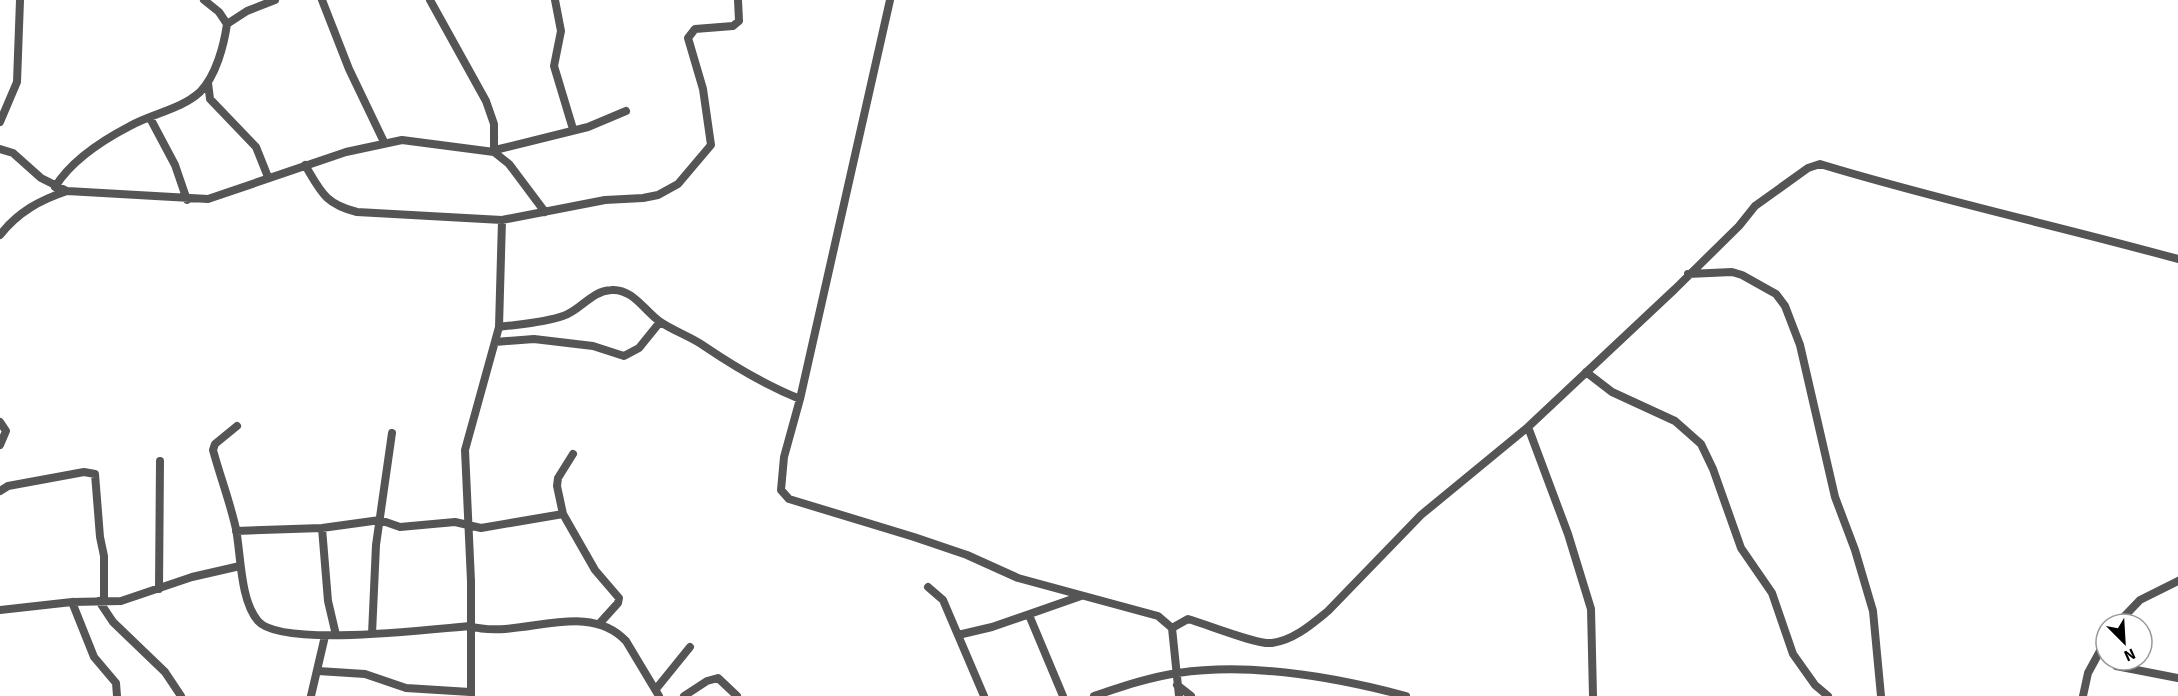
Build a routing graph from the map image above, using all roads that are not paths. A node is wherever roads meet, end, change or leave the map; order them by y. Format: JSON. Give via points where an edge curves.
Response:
{"nodes":[{"id":1,"x":20,"y":0,"type":"edge"},
{"id":2,"x":204,"y":0,"type":"edge"},
{"id":3,"x":275,"y":0,"type":"edge"},
{"id":4,"x":322,"y":0,"type":"edge"},
{"id":5,"x":430,"y":0,"type":"edge"},
{"id":6,"x":555,"y":0,"type":"edge"},
{"id":7,"x":738,"y":0,"type":"edge"},
{"id":8,"x":890,"y":0,"type":"edge"},
{"id":9,"x":227,"y":24,"type":"junction"},
{"id":10,"x":208,"y":82,"type":"junction"},
{"id":11,"x":626,"y":111,"type":"dead end"},
{"id":12,"x":150,"y":118,"type":"junction"},
{"id":13,"x":0,"y":122,"type":"edge"},
{"id":14,"x":573,"y":129,"type":"junction"},
{"id":15,"x":384,"y":142,"type":"junction"},
{"id":16,"x":0,"y":149,"type":"edge"},
{"id":17,"x":495,"y":151,"type":"junction"},
{"id":18,"x":305,"y":165,"type":"junction"},
{"id":19,"x":268,"y":177,"type":"junction"},
{"id":20,"x":55,"y":187,"type":"junction"},
{"id":21,"x":68,"y":191,"type":"junction"},
{"id":22,"x":187,"y":200,"type":"junction"},
{"id":23,"x":545,"y":213,"type":"junction"},
{"id":24,"x":502,"y":220,"type":"junction"},
{"id":25,"x":0,"y":235,"type":"edge"},
{"id":26,"x":2178,"y":259,"type":"edge"},
{"id":27,"x":1688,"y":274,"type":"junction"},
{"id":28,"x":660,"y":322,"type":"junction"},
{"id":29,"x":499,"y":327,"type":"junction"},
{"id":30,"x":495,"y":342,"type":"junction"},
{"id":31,"x":1587,"y":372,"type":"junction"},
{"id":32,"x":800,"y":399,"type":"junction"},
{"id":33,"x":0,"y":422,"type":"edge"},
{"id":34,"x":237,"y":426,"type":"dead end"},
{"id":35,"x":1528,"y":427,"type":"junction"},
{"id":36,"x":392,"y":433,"type":"dead end"},
{"id":37,"x":0,"y":445,"type":"edge"},
{"id":38,"x":573,"y":454,"type":"dead end"},
{"id":39,"x":160,"y":461,"type":"dead end"},
{"id":40,"x":0,"y":488,"type":"edge"},
{"id":41,"x":563,"y":514,"type":"junction"},
{"id":42,"x":380,"y":520,"type":"junction"},
{"id":43,"x":466,"y":526,"type":"junction"},
{"id":44,"x":322,"y":528,"type":"junction"},
{"id":45,"x":236,"y":531,"type":"junction"},
{"id":46,"x":240,"y":566,"type":"junction"},
{"id":47,"x":2178,"y":581,"type":"edge"},
{"id":48,"x":928,"y":587,"type":"dead end"},
{"id":49,"x":159,"y":589,"type":"junction"},
{"id":50,"x":1081,"y":596,"type":"junction"},
{"id":51,"x":72,"y":602,"type":"junction"},
{"id":52,"x":102,"y":602,"type":"junction"},
{"id":53,"x":0,"y":610,"type":"edge"},
{"id":54,"x":2128,"y":612,"type":"edge"},
{"id":55,"x":1029,"y":615,"type":"junction"},
{"id":56,"x":599,"y":624,"type":"junction"},
{"id":57,"x":470,"y":626,"type":"junction"},
{"id":58,"x":1172,"y":628,"type":"junction"},
{"id":59,"x":372,"y":634,"type":"junction"},
{"id":60,"x":336,"y":635,"type":"junction"},
{"id":61,"x":958,"y":635,"type":"junction"},
{"id":62,"x":325,"y":636,"type":"junction"},
{"id":63,"x":690,"y":648,"type":"dead end"},
{"id":64,"x":2094,"y":662,"type":"edge"},
{"id":65,"x":318,"y":671,"type":"junction"},
{"id":66,"x":2147,"y":672,"type":"edge"},
{"id":67,"x":1176,"y":673,"type":"junction"},
{"id":68,"x":2178,"y":678,"type":"edge"},
{"id":69,"x":1177,"y":685,"type":"junction"},
{"id":70,"x":657,"y":693,"type":"edge"},
{"id":71,"x":470,"y":694,"type":"edge"},
{"id":72,"x":117,"y":696,"type":"edge"},
{"id":73,"x":181,"y":696,"type":"edge"},
{"id":74,"x":311,"y":696,"type":"edge"},
{"id":75,"x":684,"y":696,"type":"edge"},
{"id":76,"x":737,"y":696,"type":"edge"},
{"id":77,"x":984,"y":696,"type":"edge"},
{"id":78,"x":1063,"y":696,"type":"edge"},
{"id":79,"x":1094,"y":696,"type":"edge"},
{"id":80,"x":1179,"y":696,"type":"edge"},
{"id":81,"x":1191,"y":696,"type":"edge"},
{"id":82,"x":1406,"y":696,"type":"edge"},
{"id":83,"x":1593,"y":696,"type":"edge"},
{"id":84,"x":1828,"y":696,"type":"edge"},
{"id":85,"x":1881,"y":696,"type":"edge"},
{"id":86,"x":2083,"y":696,"type":"edge"}],
"edges":[{"from":1,"to":13,"type":"street","via":[[17,82]]},
{"from":2,"to":9,"type":"street"},
{"from":3,"to":9,"type":"street"},
{"from":4,"to":15,"type":"street"},
{"from":5,"to":17,"type":"street","via":[[486,102],[494,124]]},
{"from":6,"to":14,"type":"street","via":[[561,31],[554,66]]},
{"from":7,"to":23,"type":"street","via":[[740,21],[732,26],[696,29],[687,38],[701,78],[711,136],[711,146],[694,168],[678,184],[658,195],[605,200]]},
{"from":8,"to":32,"type":"street"},
{"from":9,"to":10,"type":"street","via":[[225,40]]},
{"from":10,"to":12,"type":"street","via":[[199,93]]},
{"from":10,"to":19,"type":"street","via":[[210,99],[256,147]]},
{"from":11,"to":14,"type":"street"},
{"from":12,"to":20,"type":"street","via":[[130,126],[72,165]]},
{"from":12,"to":22,"type":"street","via":[[175,165]]},
{"from":14,"to":17,"type":"street"},
{"from":15,"to":17,"type":"street","via":[[424,141]]},
{"from":15,"to":18,"type":"street"},
{"from":16,"to":20,"type":"street","via":[[13,153]]},
{"from":17,"to":23,"type":"street"},
{"from":18,"to":19,"type":"street"},
{"from":18,"to":24,"type":"street","via":[[335,206],[357,212]]},
{"from":19,"to":22,"type":"street","via":[[208,199]]},
{"from":20,"to":21,"type":"street"},
{"from":21,"to":22,"type":"street"},
{"from":21,"to":25,"type":"street","via":[[28,207]]},
{"from":23,"to":24,"type":"street"},
{"from":24,"to":29,"type":"street"},
{"from":26,"to":27,"type":"street","via":[[1820,164],[1808,168],[1755,206]]},
{"from":27,"to":31,"type":"street"},
{"from":27,"to":85,"type":"street","via":[[1742,275],[1776,294],[1785,306],[1800,345],[1818,415],[1834,497],[1873,611]]},
{"from":28,"to":29,"type":"street","via":[[634,297],[611,290],[592,296],[563,316]]},
{"from":28,"to":30,"type":"street","via":[[639,348],[624,356],[593,346],[534,339]]},
{"from":28,"to":32,"type":"street","via":[[745,374]]},
{"from":29,"to":30,"type":"street"},
{"from":30,"to":43,"type":"street","via":[[465,450]]},
{"from":31,"to":35,"type":"street"},
{"from":31,"to":84,"type":"street","via":[[1612,392],[1676,421],[1701,444],[1741,548],[1772,593],[1793,654]]},
{"from":32,"to":50,"type":"street","via":[[780,482],[789,499],[914,537],[1012,576]]},
{"from":33,"to":37,"type":"street","via":[[6,431]]},
{"from":34,"to":45,"type":"street","via":[[213,447]]},
{"from":35,"to":58,"type":"street","via":[[1437,501],[1328,611],[1296,634],[1271,643],[1188,619]]},
{"from":35,"to":83,"type":"street","via":[[1591,609]]},
{"from":36,"to":42,"type":"street"},
{"from":38,"to":41,"type":"street","via":[[558,478]]},
{"from":39,"to":49,"type":"street"},
{"from":40,"to":52,"type":"street","via":[[84,472],[95,474],[104,556]]},
{"from":41,"to":43,"type":"street","via":[[481,528]]},
{"from":41,"to":56,"type":"street","via":[[598,575],[619,598]]},
{"from":42,"to":43,"type":"street","via":[[400,527],[441,522]]},
{"from":42,"to":44,"type":"street"},
{"from":42,"to":59,"type":"street"},
{"from":43,"to":57,"type":"street"},
{"from":44,"to":45,"type":"street"},
{"from":44,"to":60,"type":"street","via":[[328,601]]},
{"from":45,"to":46,"type":"street"},
{"from":46,"to":49,"type":"street"},
{"from":46,"to":62,"type":"street","via":[[258,622],[274,632]]},
{"from":47,"to":54,"type":"street","via":[[2140,600]]},
{"from":48,"to":61,"type":"street","via":[[941,598]]},
{"from":49,"to":52,"type":"street","via":[[121,601]]},
{"from":50,"to":55,"type":"street"},
{"from":50,"to":58,"type":"street","via":[[1158,616]]},
{"from":51,"to":52,"type":"street"},
{"from":51,"to":53,"type":"street"},
{"from":51,"to":72,"type":"street","via":[[94,657],[116,683]]},
{"from":52,"to":73,"type":"street","via":[[113,622],[165,672]]},
{"from":55,"to":61,"type":"street"},
{"from":55,"to":78,"type":"street"},
{"from":56,"to":57,"type":"street","via":[[487,630]]},
{"from":56,"to":70,"type":"street","via":[[619,633],[626,641]]},
{"from":57,"to":59,"type":"street"},
{"from":57,"to":71,"type":"street"},
{"from":58,"to":67,"type":"street"},
{"from":59,"to":60,"type":"street"},
{"from":60,"to":62,"type":"street"},
{"from":61,"to":77,"type":"street"},
{"from":62,"to":65,"type":"street"},
{"from":63,"to":70,"type":"street"},
{"from":64,"to":86,"type":"street"},
{"from":65,"to":71,"type":"street","via":[[365,674],[406,688]]},
{"from":65,"to":74,"type":"street"},
{"from":66,"to":68,"type":"street"},
{"from":67,"to":69,"type":"street"},
{"from":67,"to":79,"type":"street"},
{"from":67,"to":82,"type":"street","via":[[1289,673]]},
{"from":69,"to":80,"type":"street"},
{"from":69,"to":81,"type":"street"},
{"from":75,"to":76,"type":"street","via":[[713,678],[722,680]]}]}
